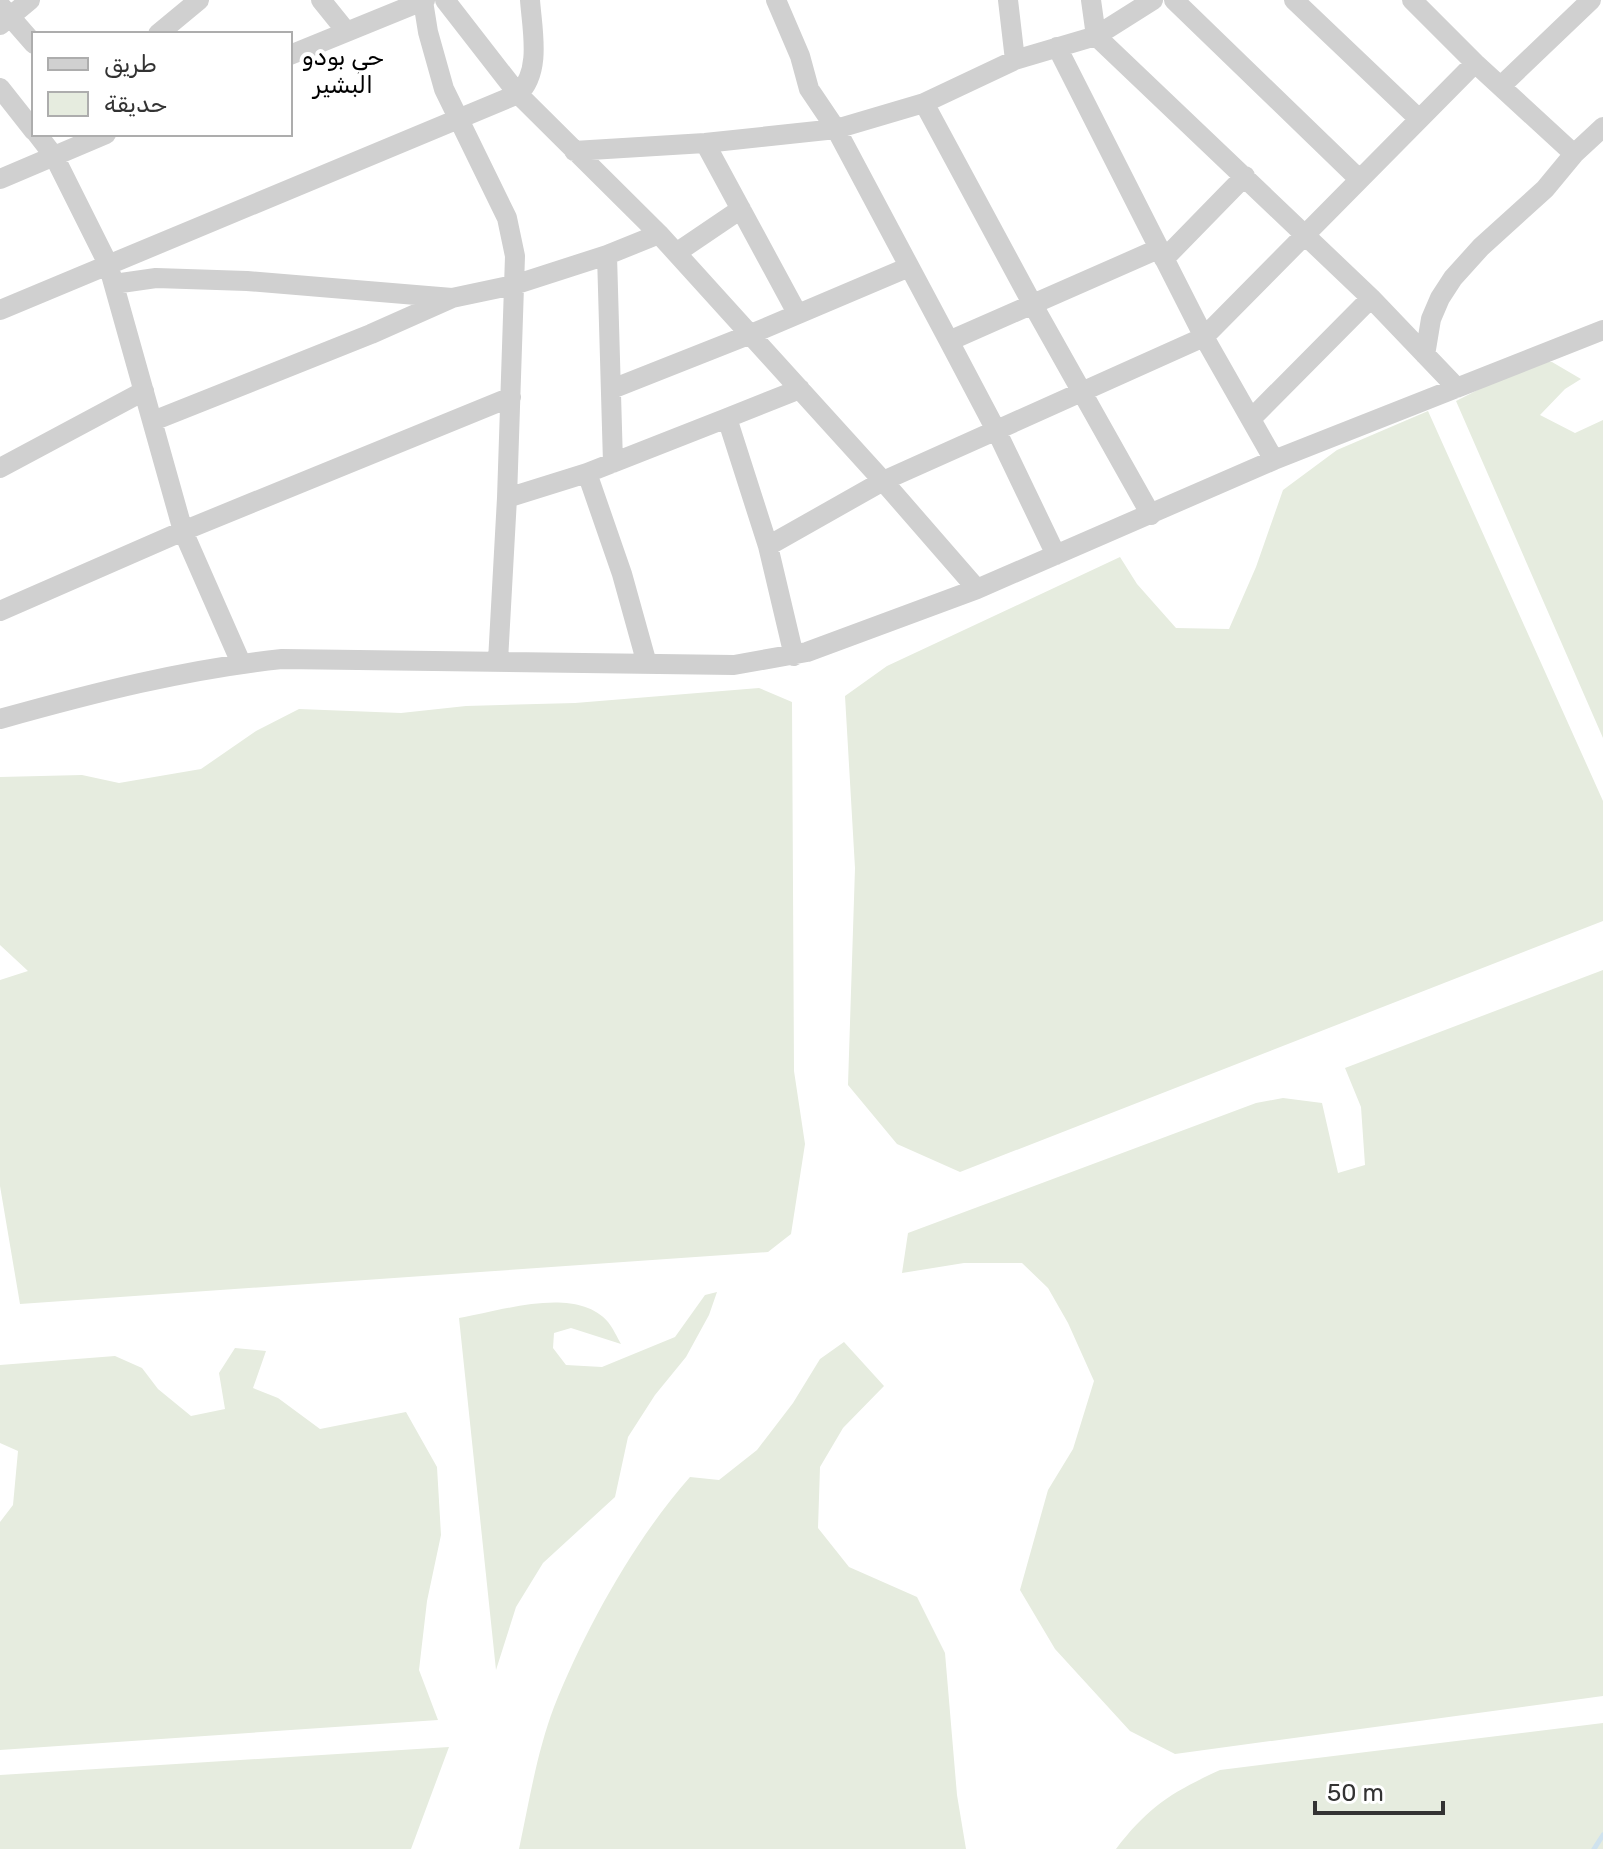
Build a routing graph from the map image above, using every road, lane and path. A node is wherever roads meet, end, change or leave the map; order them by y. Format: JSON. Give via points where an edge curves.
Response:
{"nodes":[{"id":1,"x":30,"y":0,"type":"edge"},
{"id":2,"x":199,"y":0,"type":"edge"},
{"id":3,"x":321,"y":0,"type":"edge"},
{"id":4,"x":424,"y":0,"type":"edge"},
{"id":5,"x":445,"y":0,"type":"edge"},
{"id":6,"x":530,"y":0,"type":"edge"},
{"id":7,"x":776,"y":0,"type":"edge"},
{"id":8,"x":1008,"y":0,"type":"edge"},
{"id":9,"x":1091,"y":0,"type":"edge"},
{"id":10,"x":1153,"y":0,"type":"edge"},
{"id":11,"x":1174,"y":0,"type":"edge"},
{"id":12,"x":1294,"y":0,"type":"edge"},
{"id":13,"x":1412,"y":0,"type":"edge"},
{"id":14,"x":1444,"y":0,"type":"edge"},
{"id":15,"x":1591,"y":0,"type":"edge"},
{"id":16,"x":1428,"y":15,"type":"junction"},
{"id":17,"x":3,"y":16,"type":"edge"},
{"id":18,"x":346,"y":31,"type":"junction"},
{"id":19,"x":160,"y":32,"type":"edge"},
{"id":20,"x":1096,"y":36,"type":"junction"},
{"id":21,"x":32,"y":42,"type":"edge"},
{"id":22,"x":1057,"y":47,"type":"junction"},
{"id":23,"x":292,"y":54,"type":"edge"},
{"id":24,"x":1015,"y":60,"type":"junction"},
{"id":25,"x":1475,"y":63,"type":"junction"},
{"id":26,"x":1501,"y":86,"type":"junction"},
{"id":27,"x":0,"y":88,"type":"edge"},
{"id":28,"x":518,"y":94,"type":"junction"},
{"id":29,"x":924,"y":103,"type":"junction"},
{"id":30,"x":1419,"y":119,"type":"junction"},
{"id":31,"x":460,"y":120,"type":"junction"},
{"id":32,"x":1603,"y":127,"type":"edge"},
{"id":33,"x":32,"y":128,"type":"edge"},
{"id":34,"x":836,"y":129,"type":"junction"},
{"id":35,"x":38,"y":136,"type":"edge"},
{"id":36,"x":101,"y":136,"type":"edge"},
{"id":37,"x":705,"y":143,"type":"junction"},
{"id":38,"x":574,"y":151,"type":"junction"},
{"id":39,"x":1574,"y":154,"type":"junction"},
{"id":40,"x":54,"y":156,"type":"junction"},
{"id":41,"x":1245,"y":176,"type":"junction"},
{"id":42,"x":0,"y":179,"type":"edge"},
{"id":43,"x":1359,"y":179,"type":"junction"},
{"id":44,"x":741,"y":209,"type":"junction"},
{"id":45,"x":659,"y":234,"type":"junction"},
{"id":46,"x":1307,"y":235,"type":"junction"},
{"id":47,"x":676,"y":253,"type":"junction"},
{"id":48,"x":1161,"y":254,"type":"junction"},
{"id":49,"x":607,"y":255,"type":"junction"},
{"id":50,"x":909,"y":267,"type":"junction"},
{"id":51,"x":111,"y":274,"type":"junction"},
{"id":52,"x":514,"y":285,"type":"junction"},
{"id":53,"x":452,"y":298,"type":"junction"},
{"id":54,"x":1371,"y":298,"type":"junction"},
{"id":55,"x":1033,"y":305,"type":"junction"},
{"id":56,"x":0,"y":310,"type":"edge"},
{"id":57,"x":797,"y":313,"type":"junction"},
{"id":58,"x":1603,"y":330,"type":"edge"},
{"id":59,"x":751,"y":334,"type":"junction"},
{"id":60,"x":1204,"y":337,"type":"junction"},
{"id":61,"x":949,"y":341,"type":"junction"},
{"id":62,"x":1425,"y":355,"type":"junction"},
{"id":63,"x":1457,"y":388,"type":"junction"},
{"id":64,"x":612,"y":389,"type":"junction"},
{"id":65,"x":800,"y":389,"type":"junction"},
{"id":66,"x":144,"y":391,"type":"junction"},
{"id":67,"x":1083,"y":392,"type":"junction"},
{"id":68,"x":511,"y":397,"type":"junction"},
{"id":69,"x":727,"y":418,"type":"junction"},
{"id":70,"x":1251,"y":419,"type":"junction"},
{"id":71,"x":153,"y":421,"type":"junction"},
{"id":72,"x":997,"y":432,"type":"junction"},
{"id":73,"x":1274,"y":460,"type":"junction"},
{"id":74,"x":613,"y":463,"type":"junction"},
{"id":75,"x":0,"y":468,"type":"edge"},
{"id":76,"x":587,"y":473,"type":"junction"},
{"id":77,"x":883,"y":481,"type":"junction"},
{"id":78,"x":507,"y":498,"type":"junction"},
{"id":79,"x":1151,"y":515,"type":"junction"},
{"id":80,"x":183,"y":531,"type":"junction"},
{"id":81,"x":768,"y":546,"type":"junction"},
{"id":82,"x":1056,"y":555,"type":"junction"},
{"id":83,"x":977,"y":589,"type":"junction"},
{"id":84,"x":0,"y":611,"type":"edge"},
{"id":85,"x":794,"y":656,"type":"junction"},
{"id":86,"x":498,"y":661,"type":"junction"},
{"id":87,"x":241,"y":663,"type":"junction"},
{"id":88,"x":647,"y":664,"type":"junction"},
{"id":89,"x":0,"y":719,"type":"edge"}],
"edges":[{"from":1,"to":17,"type":"street"},
{"from":2,"to":19,"type":"street"},
{"from":3,"to":18,"type":"street"},
{"from":4,"to":18,"type":"street"},
{"from":4,"to":31,"type":"street","via":[[436,64]]},
{"from":5,"to":28,"type":"street"},
{"from":6,"to":28,"type":"street","via":[[534,49],[527,84]]},
{"from":7,"to":34,"type":"street","via":[[809,89]]},
{"from":8,"to":24,"type":"street"},
{"from":9,"to":20,"type":"street"},
{"from":10,"to":20,"type":"street"},
{"from":11,"to":43,"type":"street"},
{"from":12,"to":30,"type":"street"},
{"from":13,"to":16,"type":"street"},
{"from":14,"to":16,"type":"street"},
{"from":15,"to":26,"type":"street"},
{"from":16,"to":25,"type":"street"},
{"from":17,"to":21,"type":"street"},
{"from":18,"to":23,"type":"street"},
{"from":20,"to":22,"type":"street"},
{"from":20,"to":41,"type":"street"},
{"from":22,"to":24,"type":"street"},
{"from":22,"to":48,"type":"street"},
{"from":24,"to":29,"type":"street"},
{"from":25,"to":26,"type":"street"},
{"from":25,"to":30,"type":"street"},
{"from":26,"to":39,"type":"street"},
{"from":27,"to":33,"type":"street"},
{"from":28,"to":31,"type":"street"},
{"from":28,"to":38,"type":"street"},
{"from":29,"to":34,"type":"street"},
{"from":29,"to":55,"type":"street"},
{"from":30,"to":43,"type":"street"},
{"from":31,"to":51,"type":"street"},
{"from":31,"to":52,"type":"street","via":[[507,218]]},
{"from":32,"to":39,"type":"street"},
{"from":34,"to":37,"type":"street"},
{"from":34,"to":50,"type":"street"},
{"from":35,"to":40,"type":"street"},
{"from":36,"to":40,"type":"street"},
{"from":37,"to":38,"type":"street"},
{"from":37,"to":44,"type":"street"},
{"from":38,"to":45,"type":"street"},
{"from":39,"to":62,"type":"street","via":[[1453,278],[1431,319]]},
{"from":40,"to":42,"type":"street"},
{"from":40,"to":51,"type":"street"},
{"from":41,"to":46,"type":"street"},
{"from":41,"to":48,"type":"street"},
{"from":43,"to":46,"type":"street"},
{"from":44,"to":47,"type":"street"},
{"from":44,"to":57,"type":"street"},
{"from":45,"to":47,"type":"street"},
{"from":45,"to":49,"type":"street"},
{"from":46,"to":54,"type":"street"},
{"from":46,"to":60,"type":"street"},
{"from":47,"to":59,"type":"street"},
{"from":48,"to":55,"type":"street"},
{"from":48,"to":60,"type":"street"},
{"from":49,"to":52,"type":"street"},
{"from":49,"to":64,"type":"street"},
{"from":50,"to":57,"type":"street"},
{"from":50,"to":61,"type":"street"},
{"from":51,"to":53,"type":"street"},
{"from":51,"to":56,"type":"street"},
{"from":51,"to":66,"type":"street"},
{"from":52,"to":53,"type":"street"},
{"from":52,"to":68,"type":"street"},
{"from":53,"to":71,"type":"street"},
{"from":54,"to":62,"type":"street"},
{"from":54,"to":70,"type":"street"},
{"from":55,"to":61,"type":"street"},
{"from":55,"to":67,"type":"street"},
{"from":57,"to":59,"type":"street"},
{"from":58,"to":63,"type":"street"},
{"from":59,"to":64,"type":"street"},
{"from":59,"to":65,"type":"street"},
{"from":60,"to":67,"type":"street"},
{"from":60,"to":70,"type":"street"},
{"from":61,"to":72,"type":"street"},
{"from":62,"to":63,"type":"street"},
{"from":63,"to":73,"type":"street"},
{"from":64,"to":74,"type":"street"},
{"from":65,"to":69,"type":"street"},
{"from":65,"to":77,"type":"street"},
{"from":66,"to":71,"type":"street"},
{"from":66,"to":75,"type":"street"},
{"from":67,"to":72,"type":"street"},
{"from":67,"to":79,"type":"street"},
{"from":68,"to":78,"type":"street"},
{"from":68,"to":80,"type":"street"},
{"from":69,"to":74,"type":"street"},
{"from":69,"to":81,"type":"street"},
{"from":70,"to":73,"type":"street"},
{"from":71,"to":80,"type":"street"},
{"from":72,"to":77,"type":"street"},
{"from":72,"to":82,"type":"street"},
{"from":73,"to":79,"type":"street"},
{"from":74,"to":76,"type":"street"},
{"from":76,"to":78,"type":"street"},
{"from":76,"to":88,"type":"street"},
{"from":77,"to":81,"type":"street"},
{"from":77,"to":83,"type":"street"},
{"from":78,"to":86,"type":"street"},
{"from":79,"to":82,"type":"street"},
{"from":80,"to":84,"type":"street"},
{"from":80,"to":87,"type":"street"},
{"from":81,"to":85,"type":"street"},
{"from":82,"to":83,"type":"street"},
{"from":83,"to":85,"type":"street"},
{"from":85,"to":88,"type":"street","via":[[734,665]]},
{"from":86,"to":87,"type":"street"},
{"from":86,"to":88,"type":"street"},
{"from":87,"to":89,"type":"street","via":[[150,679]]}]}
